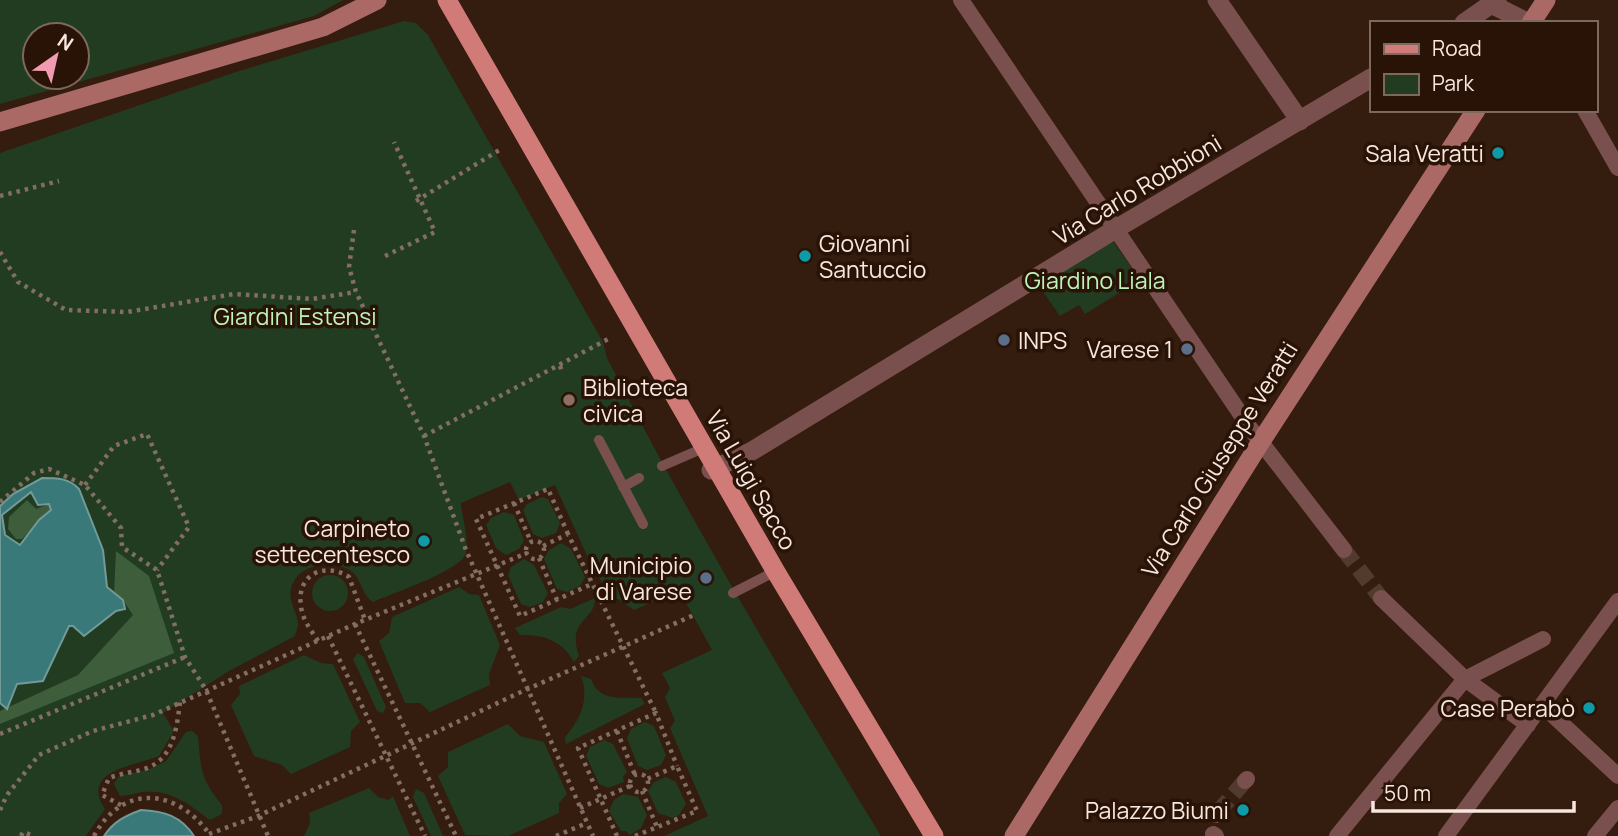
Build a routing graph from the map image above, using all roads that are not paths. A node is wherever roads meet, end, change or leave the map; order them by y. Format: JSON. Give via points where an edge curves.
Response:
{"nodes":[{"id":1,"x":377,"y":0,"type":"edge"},
{"id":2,"x":441,"y":0,"type":"edge"},
{"id":3,"x":447,"y":0,"type":"edge"},
{"id":4,"x":961,"y":0,"type":"edge"},
{"id":5,"x":1217,"y":0,"type":"edge"},
{"id":6,"x":1544,"y":0,"type":"edge"},
{"id":7,"x":1495,"y":3,"type":"edge"},
{"id":8,"x":1467,"y":21,"type":"edge"},
{"id":9,"x":1526,"y":21,"type":"edge"},
{"id":10,"x":1530,"y":21,"type":"edge"},
{"id":11,"x":1370,"y":79,"type":"edge"},
{"id":12,"x":1473,"y":112,"type":"edge"},
{"id":13,"x":1586,"y":112,"type":"edge"},
{"id":14,"x":1300,"y":121,"type":"junction"},
{"id":15,"x":0,"y":122,"type":"edge"},
{"id":16,"x":1618,"y":168,"type":"edge"},
{"id":17,"x":1114,"y":230,"type":"junction"},
{"id":18,"x":599,"y":440,"type":"dead end"},
{"id":19,"x":1259,"y":441,"type":"junction"},
{"id":20,"x":699,"y":450,"type":"junction"},
{"id":21,"x":662,"y":466,"type":"dead end"},
{"id":22,"x":713,"y":469,"type":"junction"},
{"id":23,"x":639,"y":478,"type":"dead end"},
{"id":24,"x":623,"y":487,"type":"junction"},
{"id":25,"x":643,"y":524,"type":"dead end"},
{"id":26,"x":1344,"y":550,"type":"tunnel mouth"},
{"id":27,"x":771,"y":575,"type":"junction"},
{"id":28,"x":733,"y":593,"type":"dead end"},
{"id":29,"x":1381,"y":598,"type":"tunnel mouth"},
{"id":30,"x":1618,"y":601,"type":"edge"},
{"id":31,"x":1543,"y":639,"type":"dead end"},
{"id":32,"x":1465,"y":678,"type":"junction"},
{"id":33,"x":1542,"y":706,"type":"junction"},
{"id":34,"x":1528,"y":725,"type":"junction"},
{"id":35,"x":1618,"y":774,"type":"edge"},
{"id":36,"x":1618,"y":808,"type":"edge"},
{"id":37,"x":927,"y":836,"type":"edge"},
{"id":38,"x":934,"y":836,"type":"edge"},
{"id":39,"x":1012,"y":836,"type":"edge"},
{"id":40,"x":1337,"y":836,"type":"edge"},
{"id":41,"x":1446,"y":836,"type":"edge"},
{"id":42,"x":1595,"y":836,"type":"edge"}],
"edges":[{"from":1,"to":15,"type":"main road","via":[[323,27]]},
{"from":2,"to":20,"type":"main road","name":"Via Luigi Sacco"},
{"from":3,"to":22,"type":"main road","name":"Via Luigi Sacco"},
{"from":4,"to":17,"type":"street"},
{"from":5,"to":14,"type":"street"},
{"from":6,"to":10,"type":"main road"},
{"from":7,"to":8,"type":"street"},
{"from":7,"to":9,"type":"street"},
{"from":11,"to":14,"type":"street","name":"Via Carlo Robbioni"},
{"from":12,"to":19,"type":"main road","name":"Via Carlo Giuseppe Veratti"},
{"from":13,"to":16,"type":"street"},
{"from":14,"to":17,"type":"street","name":"Via Carlo Robbioni"},
{"from":17,"to":19,"type":"street"},
{"from":17,"to":22,"type":"street","name":"Via Carlo Robbioni","via":[[752,451]]},
{"from":18,"to":24,"type":"lane"},
{"from":19,"to":26,"type":"street"},
{"from":19,"to":39,"type":"main road","name":"Via Carlo Giuseppe Veratti"},
{"from":20,"to":21,"type":"lane"},
{"from":20,"to":22,"type":"main road","name":"Via Luigi Sacco"},
{"from":22,"to":27,"type":"main road","name":"Via Luigi Sacco"},
{"from":22,"to":38,"type":"main road","name":"Via Luigi Sacco"},
{"from":23,"to":24,"type":"lane"},
{"from":24,"to":25,"type":"lane"},
{"from":27,"to":28,"type":"lane"},
{"from":27,"to":37,"type":"main road","name":"Via Luigi Sacco"},
{"from":29,"to":32,"type":"street"},
{"from":30,"to":33,"type":"street"},
{"from":31,"to":32,"type":"street"},
{"from":32,"to":34,"type":"street"},
{"from":32,"to":40,"type":"street"},
{"from":33,"to":34,"type":"street"},
{"from":33,"to":35,"type":"street"},
{"from":34,"to":41,"type":"street"},
{"from":36,"to":42,"type":"street"}]}
